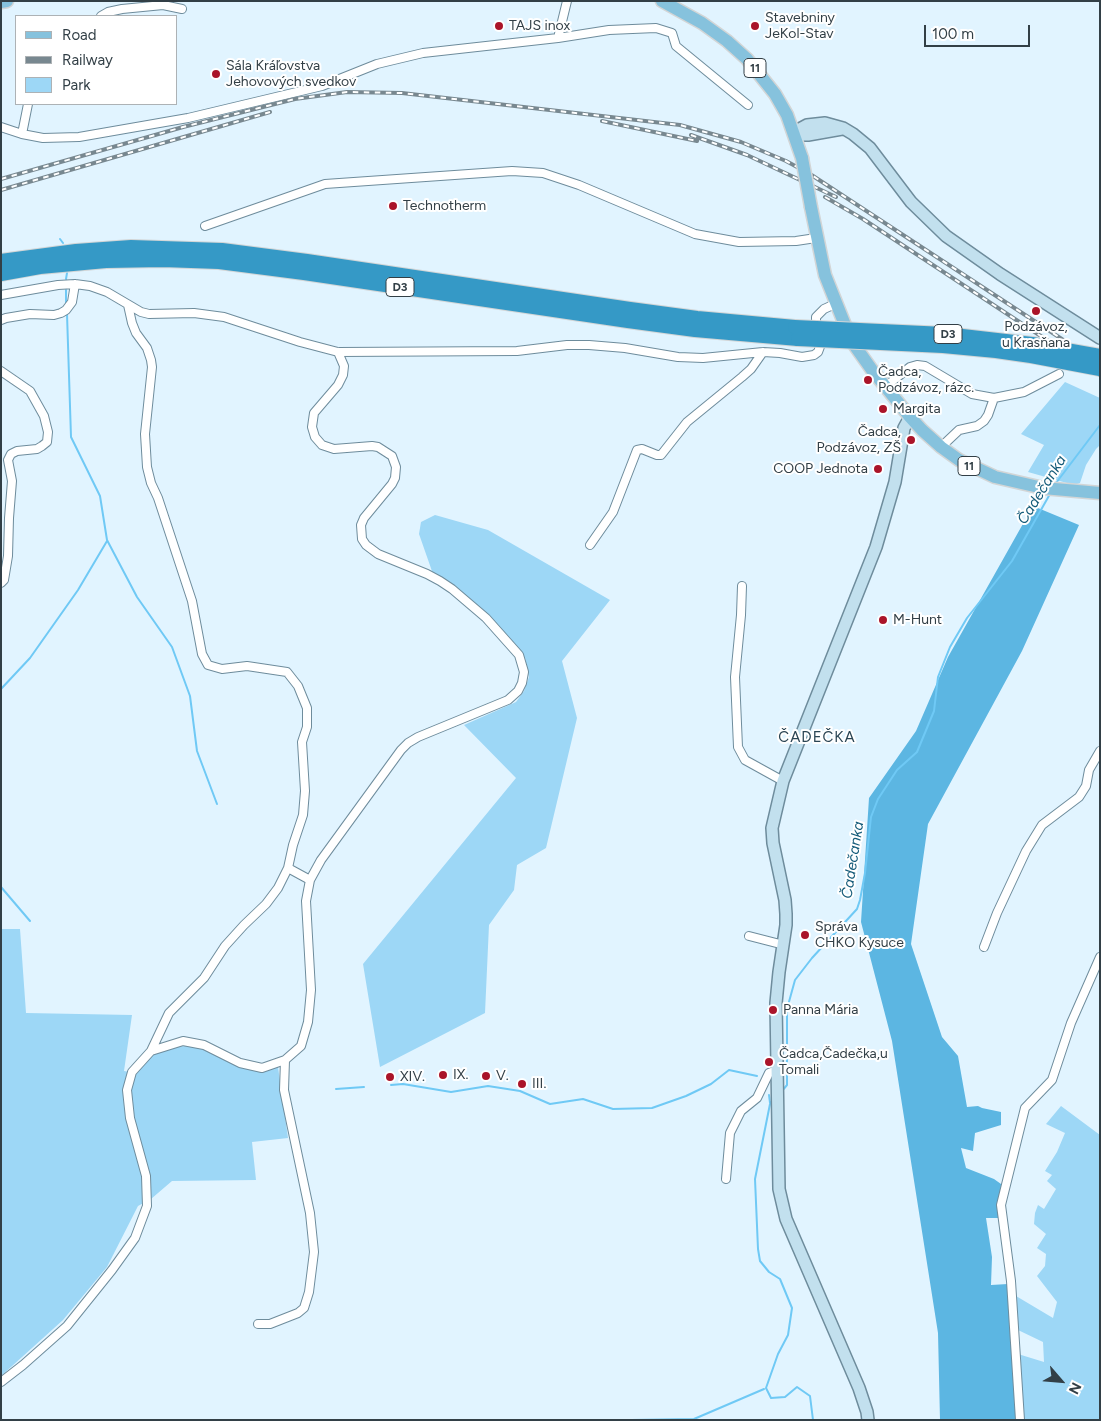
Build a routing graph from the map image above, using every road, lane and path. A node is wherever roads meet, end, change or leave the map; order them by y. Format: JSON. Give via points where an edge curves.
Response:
{"nodes":[{"id":1,"x":7,"y":1,"type":"edge"},
{"id":2,"x":567,"y":1,"type":"edge"},
{"id":3,"x":662,"y":1,"type":"edge"},
{"id":4,"x":1,"y":2,"type":"edge"},
{"id":5,"x":182,"y":9,"type":"dead end"},
{"id":6,"x":103,"y":15,"type":"edge"},
{"id":7,"x":558,"y":38,"type":"junction"},
{"id":8,"x":28,"y":105,"type":"edge"},
{"id":9,"x":748,"y":105,"type":"dead end"},
{"id":10,"x":1,"y":127,"type":"edge"},
{"id":11,"x":794,"y":132,"type":"junction"},
{"id":12,"x":22,"y":134,"type":"junction"},
{"id":13,"x":205,"y":226,"type":"dead end"},
{"id":14,"x":816,"y":238,"type":"junction"},
{"id":15,"x":1,"y":261,"type":"edge"},
{"id":16,"x":1,"y":274,"type":"edge"},
{"id":17,"x":75,"y":284,"type":"junction"},
{"id":18,"x":1,"y":295,"type":"edge"},
{"id":19,"x":835,"y":304,"type":"junction"},
{"id":20,"x":128,"y":305,"type":"junction"},
{"id":21,"x":1,"y":320,"type":"edge"},
{"id":22,"x":796,"y":333,"type":"junction"},
{"id":23,"x":1100,"y":338,"type":"edge"},
{"id":24,"x":338,"y":352,"type":"junction"},
{"id":25,"x":763,"y":352,"type":"junction"},
{"id":26,"x":1100,"y":356,"type":"edge"},
{"id":27,"x":1100,"y":369,"type":"edge"},
{"id":28,"x":1,"y":371,"type":"edge"},
{"id":29,"x":1059,"y":374,"type":"dead end"},
{"id":30,"x":885,"y":387,"type":"junction"},
{"id":31,"x":994,"y":398,"type":"junction"},
{"id":32,"x":910,"y":417,"type":"junction"},
{"id":33,"x":941,"y":447,"type":"junction"},
{"id":34,"x":1100,"y":493,"type":"edge"},
{"id":35,"x":590,"y":545,"type":"dead end"},
{"id":36,"x":1,"y":583,"type":"edge"},
{"id":37,"x":742,"y":586,"type":"dead end"},
{"id":38,"x":1100,"y":751,"type":"edge"},
{"id":39,"x":782,"y":781,"type":"junction"},
{"id":40,"x":288,"y":868,"type":"junction"},
{"id":41,"x":310,"y":880,"type":"junction"},
{"id":42,"x":749,"y":936,"type":"dead end"},
{"id":43,"x":784,"y":945,"type":"junction"},
{"id":44,"x":984,"y":947,"type":"dead end"},
{"id":45,"x":1100,"y":957,"type":"edge"},
{"id":46,"x":151,"y":1051,"type":"junction"},
{"id":47,"x":285,"y":1060,"type":"junction"},
{"id":48,"x":777,"y":1070,"type":"junction"},
{"id":49,"x":726,"y":1179,"type":"dead end"},
{"id":50,"x":258,"y":1324,"type":"dead end"},
{"id":51,"x":1,"y":1382,"type":"edge"},
{"id":52,"x":868,"y":1420,"type":"edge"},
{"id":53,"x":1020,"y":1420,"type":"edge"}],
"edges":[{"from":1,"to":4,"type":"main road"},
{"from":2,"to":7,"type":"street"},
{"from":3,"to":11,"type":"main road","number":"11","via":[[702,23],[747,59],[775,94]]},
{"from":5,"to":6,"type":"street","via":[[163,5],[122,9]]},
{"from":7,"to":9,"type":"street","via":[[609,30],[656,28],[672,33],[676,46]]},
{"from":7,"to":12,"type":"street","via":[[423,53],[377,64],[322,86],[188,118],[79,137],[43,138]]},
{"from":8,"to":12,"type":"street"},
{"from":10,"to":12,"type":"street"},
{"from":11,"to":14,"type":"main road","number":"11","bridge":true,"via":[[802,158]]},
{"from":11,"to":23,"type":"street","via":[[807,125],[825,123],[843,128],[861,140],[911,202],[946,236]]},
{"from":13,"to":14,"type":"street","via":[[325,184],[512,171],[543,173],[561,179],[695,234],[740,242]]},
{"from":14,"to":19,"type":"main road","number":"11"},
{"from":15,"to":22,"type":"highway","number":"D3","via":[[76,250],[131,247],[222,250]]},
{"from":16,"to":22,"type":"highway","number":"D3","via":[[106,261],[219,262],[704,331]]},
{"from":17,"to":18,"type":"street"},
{"from":17,"to":20,"type":"street","via":[[107,292]]},
{"from":17,"to":21,"type":"street","via":[[72,302],[61,313],[30,314]]},
{"from":19,"to":25,"type":"street","via":[[816,317],[821,344],[814,355],[802,357]]},
{"from":19,"to":30,"type":"main road","number":"11","via":[[855,346]]},
{"from":20,"to":24,"type":"street","via":[[149,314],[194,313],[224,317]]},
{"from":20,"to":40,"type":"street","via":[[136,333],[147,348],[152,367],[145,434],[147,467],[192,601],[202,654],[208,665],[222,668],[247,666],[287,672],[298,686],[307,708],[307,727],[302,742],[303,815]]},
{"from":22,"to":26,"type":"highway","number":"D3","bridge":true,"via":[[945,334]]},
{"from":22,"to":27,"type":"highway","number":"D3","bridge":true,"via":[[996,351]]},
{"from":24,"to":25,"type":"street","via":[[518,351],[589,345],[678,357],[721,357]]},
{"from":24,"to":41,"type":"street","via":[[344,366],[343,375],[314,413],[312,427],[315,437],[334,449],[372,446],[384,449],[392,456],[396,467],[392,484],[364,518],[362,539],[378,554],[427,574],[458,594],[486,618],[515,650],[524,672],[520,687],[508,700],[408,743],[321,860]]},
{"from":25,"to":35,"type":"street","via":[[751,369],[688,422],[661,455],[637,450],[613,512]]},
{"from":28,"to":36,"type":"street","via":[[30,391],[44,416],[48,432],[47,442],[42,446],[17,451],[10,454],[8,460],[12,481],[8,556]]},
{"from":29,"to":31,"type":"street","via":[[1024,392]]},
{"from":30,"to":31,"type":"street","via":[[917,365],[925,366],[972,394]]},
{"from":30,"to":32,"type":"main road","number":"11"},
{"from":31,"to":33,"type":"street","via":[[984,420],[977,426],[959,430]]},
{"from":32,"to":33,"type":"main road","number":"11"},
{"from":32,"to":39,"type":"street","via":[[904,428],[895,482],[876,547]]},
{"from":33,"to":34,"type":"main road","number":"11","via":[[986,474],[1010,482]]},
{"from":37,"to":39,"type":"street","via":[[735,677],[738,747],[745,760]]},
{"from":38,"to":44,"type":"street","via":[[1079,797],[1042,826],[1026,852]]},
{"from":39,"to":43,"type":"street","via":[[772,828],[785,900]]},
{"from":40,"to":41,"type":"street"},
{"from":40,"to":46,"type":"street","via":[[266,904],[225,946],[204,978],[169,1013]]},
{"from":41,"to":47,"type":"street","via":[[306,901],[311,990],[308,1022],[301,1046]]},
{"from":42,"to":43,"type":"street"},
{"from":43,"to":48,"type":"street","via":[[776,1003]]},
{"from":45,"to":53,"type":"street","via":[[1071,1023],[1052,1080],[1025,1108],[1001,1205],[1011,1281]]},
{"from":46,"to":47,"type":"street","via":[[183,1041],[204,1045],[240,1063],[262,1068]]},
{"from":46,"to":51,"type":"street","via":[[132,1072],[127,1090],[130,1118],[146,1176],[147,1206],[136,1238],[67,1326]]},
{"from":47,"to":50,"type":"street","via":[[284,1090],[310,1213],[314,1252],[304,1308],[270,1324]]},
{"from":48,"to":49,"type":"street","via":[[769,1074],[757,1098],[741,1111],[730,1133]]},
{"from":48,"to":52,"type":"street","via":[[781,1204],[858,1388]]}]}
